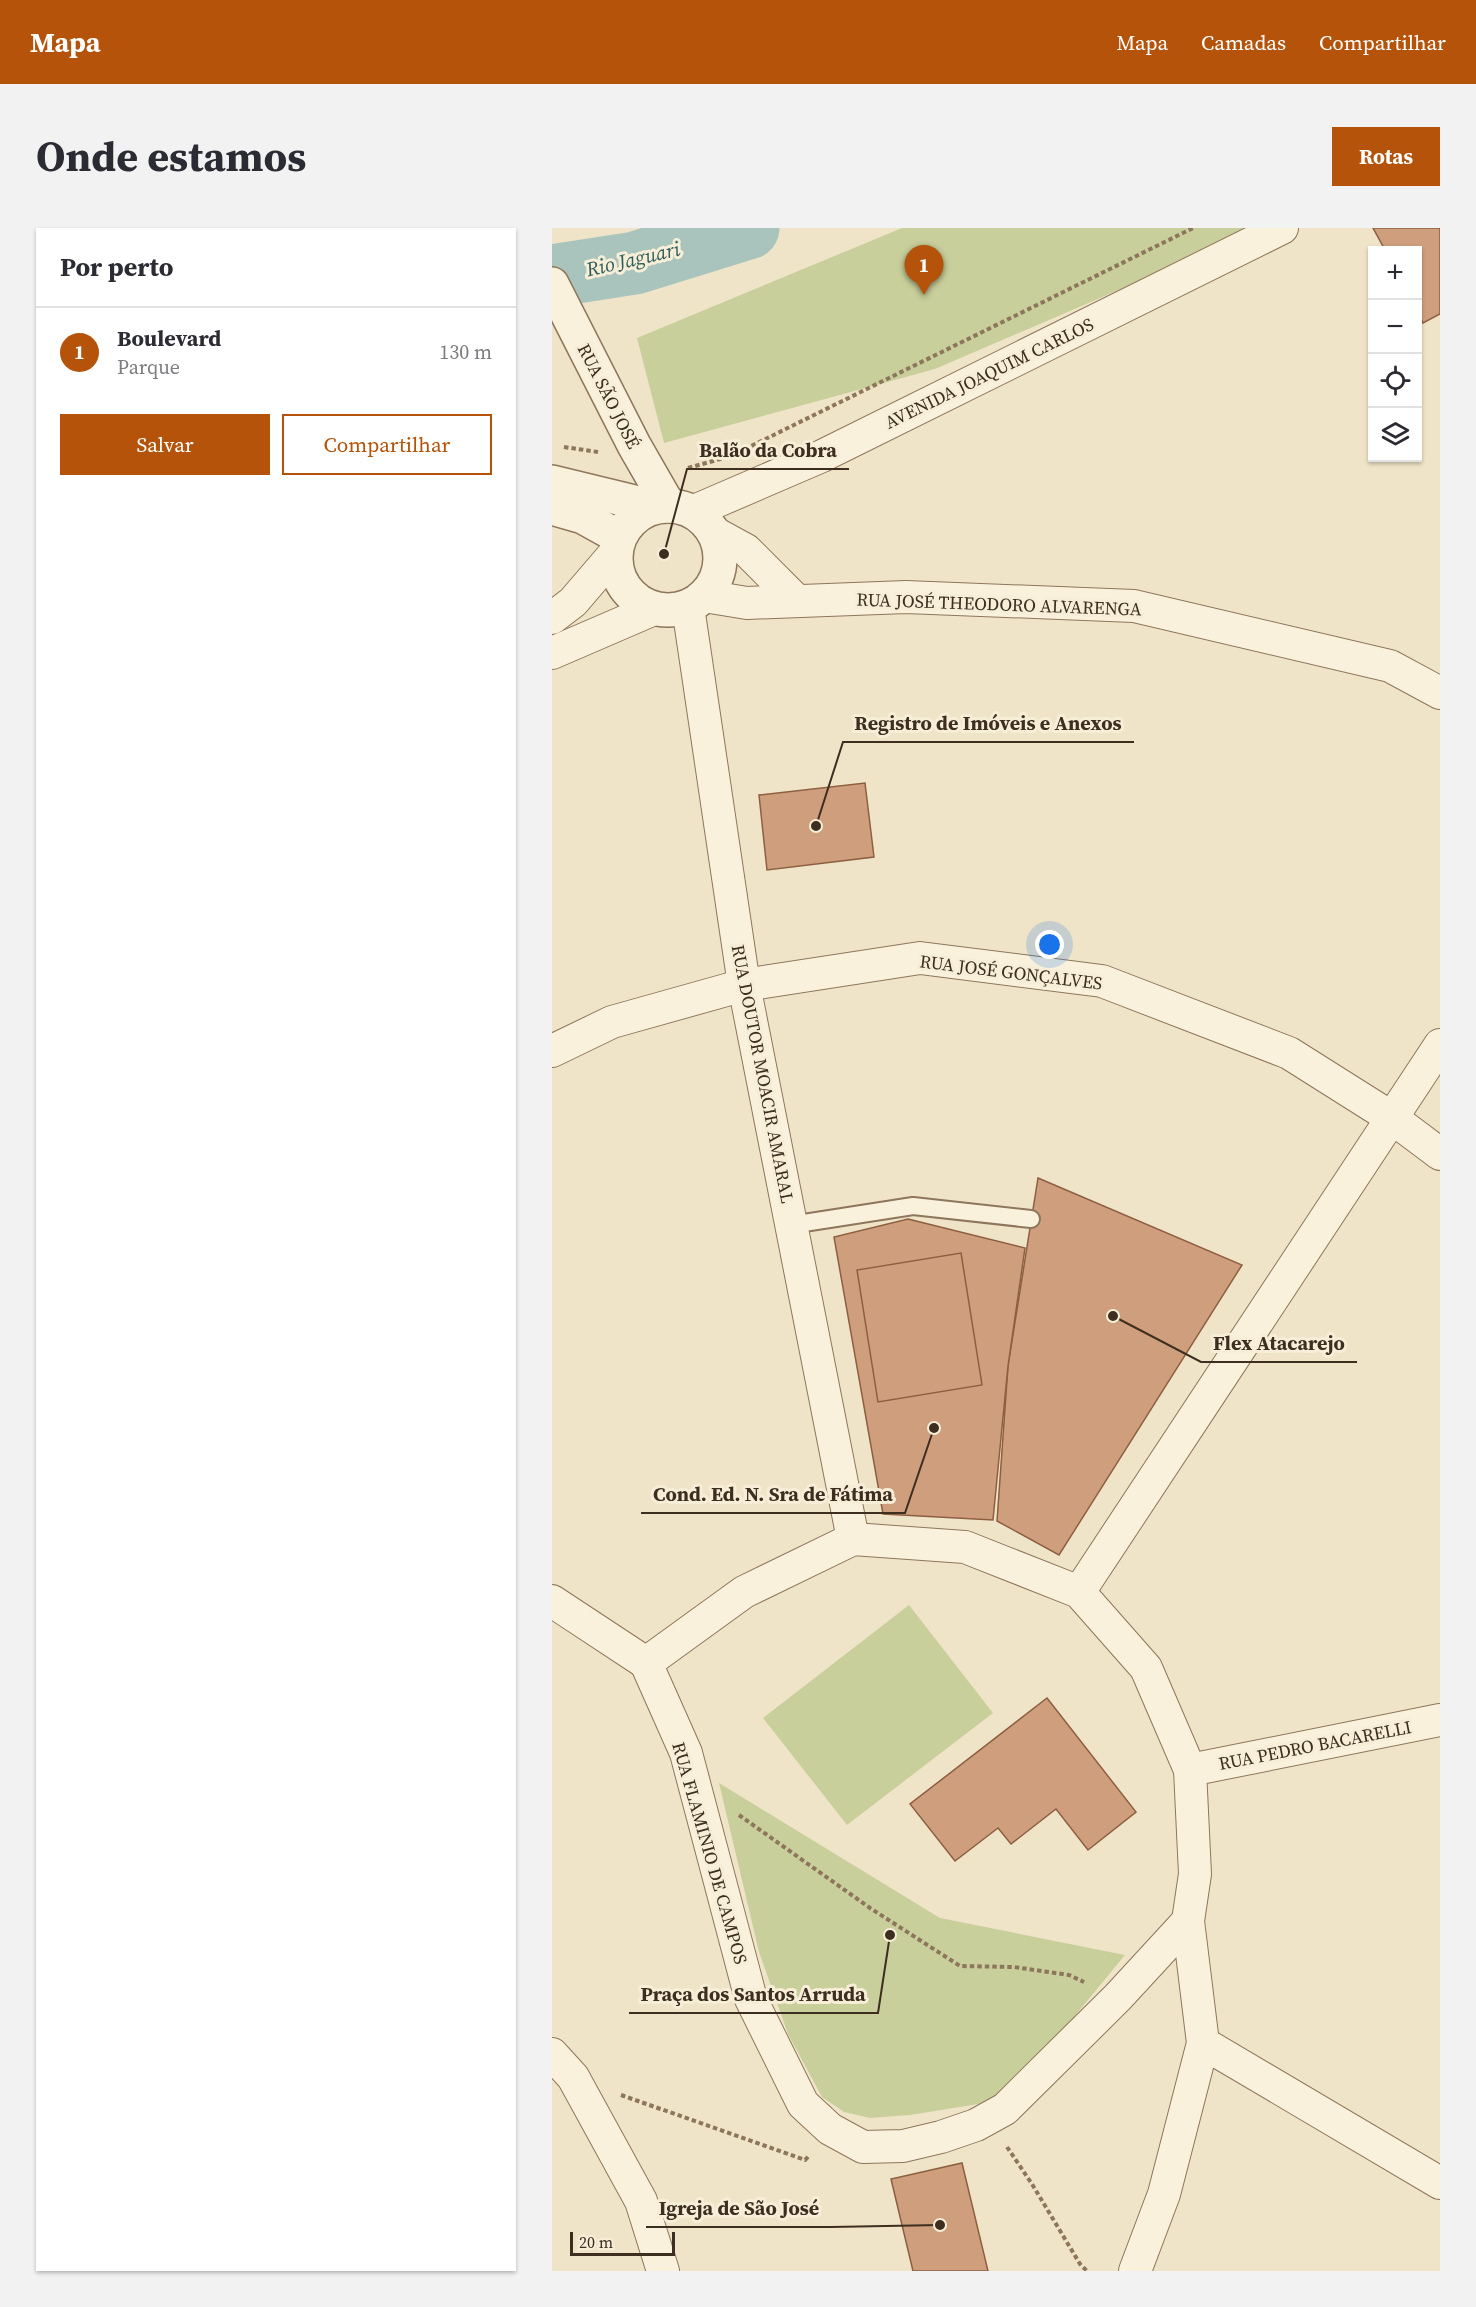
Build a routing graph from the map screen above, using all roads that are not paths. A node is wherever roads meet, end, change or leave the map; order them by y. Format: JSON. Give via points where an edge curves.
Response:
{"nodes":[{"id":1,"x":1282,"y":228,"type":"edge"},
{"id":2,"x":552,"y":284,"type":"edge"},
{"id":3,"x":552,"y":482,"type":"edge"},
{"id":4,"x":552,"y":508,"type":"edge"},
{"id":5,"x":682,"y":514,"type":"junction"},
{"id":6,"x":617,"y":545,"type":"junction"},
{"id":7,"x":796,"y":600,"type":"junction"},
{"id":8,"x":696,"y":602,"type":"junction"},
{"id":9,"x":654,"y":609,"type":"junction"},
{"id":10,"x":552,"y":618,"type":"edge"},
{"id":11,"x":552,"y":653,"type":"edge"},
{"id":12,"x":1440,"y":693,"type":"edge"},
{"id":13,"x":744,"y":985,"type":"junction"},
{"id":14,"x":1440,"y":1045,"type":"edge"},
{"id":15,"x":552,"y":1051,"type":"edge"},
{"id":16,"x":1392,"y":1118,"type":"junction"},
{"id":17,"x":1440,"y":1154,"type":"edge"},
{"id":18,"x":1031,"y":1219,"type":"dead end"},
{"id":19,"x":791,"y":1225,"type":"junction"},
{"id":20,"x":853,"y":1539,"type":"junction"},
{"id":21,"x":1079,"y":1592,"type":"junction"},
{"id":22,"x":552,"y":1600,"type":"edge"},
{"id":23,"x":646,"y":1664,"type":"junction"},
{"id":24,"x":1440,"y":1720,"type":"edge"},
{"id":25,"x":1190,"y":1770,"type":"junction"},
{"id":26,"x":1188,"y":1921,"type":"junction"},
{"id":27,"x":1203,"y":2043,"type":"junction"},
{"id":28,"x":552,"y":2054,"type":"edge"},
{"id":29,"x":1440,"y":2183,"type":"edge"},
{"id":30,"x":663,"y":2271,"type":"edge"},
{"id":31,"x":1135,"y":2271,"type":"edge"}],
"edges":[{"from":1,"to":5,"type":"street","name":"AVENIDA JOAQUIM CARLOS","via":[[822,456]]},
{"from":2,"to":5,"type":"street","name":"RUA SÃO JOSÉ","via":[[638,452]]},
{"from":3,"to":5,"type":"street"},
{"from":4,"to":6,"type":"street","via":[[583,517]]},
{"from":5,"to":6,"type":"street","via":[[634,518]]},
{"from":5,"to":7,"type":"street","via":[[746,550]]},
{"from":5,"to":8,"type":"street","via":[[719,548],[720,565],[714,582]]},
{"from":6,"to":9,"type":"street","via":[[616,571],[624,588],[637,602]]},
{"from":6,"to":10,"type":"street","via":[[573,602]]},
{"from":7,"to":8,"type":"street","name":"RUA JOSÉ THEODORO ALVARENGA"},
{"from":7,"to":12,"type":"street","name":"RUA JOSÉ THEODORO ALVARENGA","via":[[906,597],[1134,606],[1390,666]]},
{"from":8,"to":9,"type":"street","via":[[671,611]]},
{"from":8,"to":13,"type":"street","name":"RUA DOUTOR MOACIR AMARAL"},
{"from":9,"to":11,"type":"street"},
{"from":13,"to":15,"type":"street","name":"RUA JOSÉ GONÇALVES","via":[[612,1022]]},
{"from":13,"to":16,"type":"street","name":"RUA JOSÉ GONÇALVES","via":[[920,958],[1102,981],[1289,1053]]},
{"from":13,"to":19,"type":"street","name":"RUA DOUTOR MOACIR AMARAL"},
{"from":14,"to":16,"type":"street"},
{"from":16,"to":17,"type":"street","name":"RUA JOSÉ GONÇALVES"},
{"from":16,"to":21,"type":"street"},
{"from":18,"to":19,"type":"lane","via":[[913,1206]]},
{"from":19,"to":20,"type":"street","name":"RUA DOUTOR MOACIR AMARAL"},
{"from":20,"to":21,"type":"street","via":[[965,1547]]},
{"from":20,"to":23,"type":"street","via":[[744,1592]]},
{"from":21,"to":25,"type":"street","via":[[1146,1668]]},
{"from":22,"to":23,"type":"street"},
{"from":23,"to":26,"type":"street","name":"RUA FLAMINIO DE CAMPOS","via":[[686,1753],[751,1999],[803,2104],[830,2129],[863,2147],[903,2146],[941,2138],[1005,2109]]},
{"from":24,"to":25,"type":"street","name":"RUA PEDRO BACARELLI"},
{"from":25,"to":26,"type":"street","via":[[1195,1874]]},
{"from":26,"to":27,"type":"street"},
{"from":27,"to":29,"type":"street"},
{"from":27,"to":31,"type":"street","via":[[1164,2193]]},
{"from":28,"to":30,"type":"street","via":[[573,2077],[641,2201]]}]}
